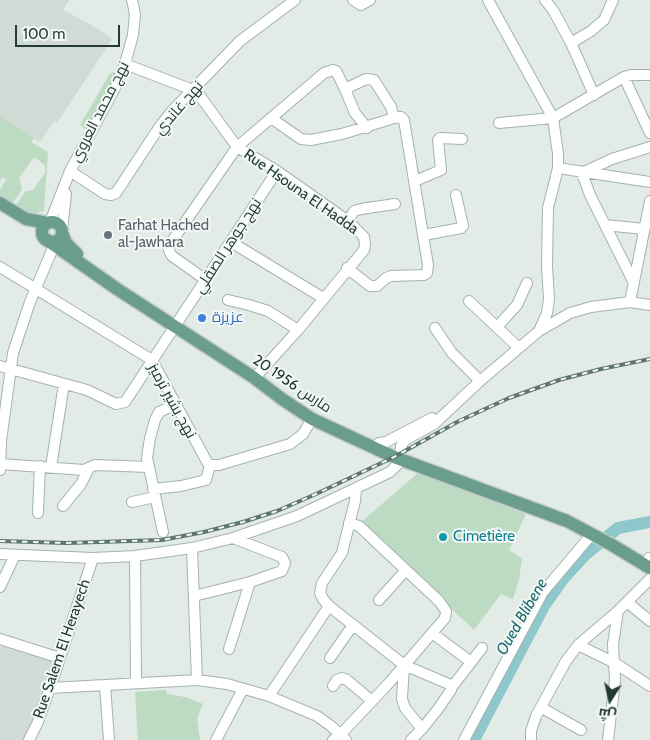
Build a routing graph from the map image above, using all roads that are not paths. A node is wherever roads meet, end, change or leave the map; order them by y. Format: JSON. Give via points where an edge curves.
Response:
{"nodes":[{"id":1,"x":132,"y":0,"type":"edge"},
{"id":2,"x":295,"y":0,"type":"edge"},
{"id":3,"x":353,"y":0,"type":"edge"},
{"id":4,"x":370,"y":0,"type":"edge"},
{"id":5,"x":488,"y":0,"type":"edge"},
{"id":6,"x":546,"y":0,"type":"edge"},
{"id":7,"x":613,"y":0,"type":"edge"},
{"id":8,"x":571,"y":43,"type":"junction"},
{"id":9,"x":125,"y":64,"type":"junction"},
{"id":10,"x":650,"y":76,"type":"edge"},
{"id":11,"x":624,"y":77,"type":"junction"},
{"id":12,"x":345,"y":89,"type":"junction"},
{"id":13,"x":193,"y":90,"type":"junction"},
{"id":14,"x":594,"y":95,"type":"junction"},
{"id":15,"x":271,"y":118,"type":"junction"},
{"id":16,"x":394,"y":118,"type":"junction"},
{"id":17,"x":553,"y":118,"type":"junction"},
{"id":18,"x":499,"y":123,"type":"dead end"},
{"id":19,"x":367,"y":128,"type":"junction"},
{"id":20,"x":650,"y":133,"type":"edge"},
{"id":21,"x":462,"y":139,"type":"dead end"},
{"id":22,"x":237,"y":147,"type":"junction"},
{"id":23,"x":650,"y":147,"type":"edge"},
{"id":24,"x":558,"y":168,"type":"junction"},
{"id":25,"x":70,"y":171,"type":"junction"},
{"id":26,"x":277,"y":171,"type":"junction"},
{"id":27,"x":582,"y":173,"type":"junction"},
{"id":28,"x":415,"y":181,"type":"junction"},
{"id":29,"x":650,"y":182,"type":"edge"},
{"id":30,"x":67,"y":183,"type":"junction"},
{"id":31,"x":456,"y":195,"type":"dead end"},
{"id":32,"x":650,"y":201,"type":"edge"},
{"id":33,"x":0,"y":203,"type":"edge"},
{"id":34,"x":395,"y":204,"type":"dead end"},
{"id":35,"x":0,"y":211,"type":"edge"},
{"id":36,"x":348,"y":221,"type":"junction"},
{"id":37,"x":49,"y":222,"type":"junction"},
{"id":38,"x":604,"y":225,"type":"junction"},
{"id":39,"x":644,"y":229,"type":"junction"},
{"id":40,"x":424,"y":235,"type":"junction"},
{"id":41,"x":54,"y":238,"type":"junction"},
{"id":42,"x":231,"y":242,"type":"junction"},
{"id":43,"x":0,"y":267,"type":"edge"},
{"id":44,"x":348,"y":268,"type":"junction"},
{"id":45,"x":206,"y":280,"type":"junction"},
{"id":46,"x":526,"y":283,"type":"dead end"},
{"id":47,"x":634,"y":283,"type":"junction"},
{"id":48,"x":35,"y":289,"type":"junction"},
{"id":49,"x":323,"y":298,"type":"junction"},
{"id":50,"x":228,"y":300,"type":"dead end"},
{"id":51,"x":469,"y":301,"type":"dead end"},
{"id":52,"x":630,"y":302,"type":"junction"},
{"id":53,"x":650,"y":305,"type":"edge"},
{"id":54,"x":177,"y":323,"type":"junction"},
{"id":55,"x":497,"y":327,"type":"junction"},
{"id":56,"x":435,"y":328,"type":"dead end"},
{"id":57,"x":298,"y":330,"type":"junction"},
{"id":58,"x":539,"y":331,"type":"junction"},
{"id":59,"x":519,"y":348,"type":"junction"},
{"id":60,"x":152,"y":360,"type":"junction"},
{"id":61,"x":5,"y":368,"type":"edge"},
{"id":62,"x":259,"y":373,"type":"junction"},
{"id":63,"x":480,"y":381,"type":"junction"},
{"id":64,"x":64,"y":384,"type":"junction"},
{"id":65,"x":177,"y":404,"type":"junction"},
{"id":66,"x":451,"y":408,"type":"junction"},
{"id":67,"x":312,"y":420,"type":"junction"},
{"id":68,"x":1,"y":441,"type":"edge"},
{"id":69,"x":379,"y":443,"type":"junction"},
{"id":70,"x":400,"y":455,"type":"junction"},
{"id":71,"x":0,"y":464,"type":"edge"},
{"id":72,"x":413,"y":464,"type":"junction"},
{"id":73,"x":40,"y":466,"type":"junction"},
{"id":74,"x":210,"y":466,"type":"junction"},
{"id":75,"x":51,"y":467,"type":"junction"},
{"id":76,"x":149,"y":467,"type":"junction"},
{"id":77,"x":89,"y":468,"type":"junction"},
{"id":78,"x":0,"y":470,"type":"edge"},
{"id":79,"x":356,"y":490,"type":"junction"},
{"id":80,"x":154,"y":493,"type":"junction"},
{"id":81,"x":132,"y":502,"type":"dead end"},
{"id":82,"x":63,"y":506,"type":"dead end"},
{"id":83,"x":38,"y":513,"type":"dead end"},
{"id":84,"x":350,"y":523,"type":"junction"},
{"id":85,"x":163,"y":532,"type":"dead end"},
{"id":86,"x":596,"y":533,"type":"junction"},
{"id":87,"x":233,"y":538,"type":"junction"},
{"id":88,"x":192,"y":548,"type":"junction"},
{"id":89,"x":0,"y":554,"type":"edge"},
{"id":90,"x":15,"y":555,"type":"junction"},
{"id":91,"x":135,"y":556,"type":"junction"},
{"id":92,"x":93,"y":558,"type":"junction"},
{"id":93,"x":650,"y":561,"type":"edge"},
{"id":94,"x":406,"y":570,"type":"junction"},
{"id":95,"x":650,"y":579,"type":"edge"},
{"id":96,"x":250,"y":582,"type":"junction"},
{"id":97,"x":0,"y":587,"type":"edge"},
{"id":98,"x":194,"y":596,"type":"junction"},
{"id":99,"x":379,"y":600,"type":"dead end"},
{"id":100,"x":627,"y":602,"type":"junction"},
{"id":101,"x":329,"y":606,"type":"junction"},
{"id":102,"x":618,"y":611,"type":"junction"},
{"id":103,"x":650,"y":620,"type":"edge"},
{"id":104,"x":353,"y":625,"type":"junction"},
{"id":105,"x":432,"y":633,"type":"junction"},
{"id":106,"x":0,"y":640,"type":"edge"},
{"id":107,"x":578,"y":645,"type":"junction"},
{"id":108,"x":482,"y":648,"type":"dead end"},
{"id":109,"x":229,"y":650,"type":"dead end"},
{"id":110,"x":60,"y":658,"type":"junction"},
{"id":111,"x":330,"y":658,"type":"dead end"},
{"id":112,"x":471,"y":662,"type":"junction"},
{"id":113,"x":615,"y":663,"type":"junction"},
{"id":114,"x":404,"y":665,"type":"junction"},
{"id":115,"x":197,"y":680,"type":"junction"},
{"id":116,"x":136,"y":682,"type":"junction"},
{"id":117,"x":105,"y":685,"type":"junction"},
{"id":118,"x":333,"y":686,"type":"dead end"},
{"id":119,"x":650,"y":686,"type":"edge"},
{"id":120,"x":452,"y":687,"type":"junction"},
{"id":121,"x":50,"y":688,"type":"junction"},
{"id":122,"x":243,"y":689,"type":"junction"},
{"id":123,"x":269,"y":696,"type":"junction"},
{"id":124,"x":372,"y":701,"type":"junction"},
{"id":125,"x":542,"y":708,"type":"junction"},
{"id":126,"x":581,"y":730,"type":"dead end"},
{"id":127,"x":418,"y":736,"type":"edge"},
{"id":128,"x":340,"y":738,"type":"edge"},
{"id":129,"x":29,"y":740,"type":"edge"},
{"id":130,"x":108,"y":740,"type":"edge"},
{"id":131,"x":217,"y":740,"type":"edge"},
{"id":132,"x":464,"y":740,"type":"edge"},
{"id":133,"x":531,"y":740,"type":"edge"},
{"id":134,"x":608,"y":740,"type":"edge"}],
"edges":[{"from":1,"to":9,"type":"street","name":"نهج محمد العروي","via":[[134,35]]},
{"from":2,"to":13,"type":"street","name":"نهج غاندي","via":[[240,40]]},
{"from":3,"to":4,"type":"street","via":[[361,5]]},
{"from":5,"to":17,"type":"street"},
{"from":6,"to":8,"type":"street"},
{"from":7,"to":8,"type":"street","via":[[604,20]]},
{"from":8,"to":14,"type":"street"},
{"from":9,"to":13,"type":"street","name":"Rue Hsouna El Hadda"},
{"from":9,"to":25,"type":"street","name":"نهج محمد العروي"},
{"from":10,"to":11,"type":"street"},
{"from":11,"to":14,"type":"street"},
{"from":11,"to":20,"type":"street"},
{"from":12,"to":15,"type":"street","via":[[336,71],[330,70]]},
{"from":12,"to":16,"type":"street","via":[[366,79],[374,80]]},
{"from":12,"to":19,"type":"street","via":[[355,113]]},
{"from":13,"to":22,"type":"street","name":"Rue Hsouna El Hadda"},
{"from":13,"to":25,"type":"street","name":"نهج غاندي","via":[[160,126],[116,193],[105,194]]},
{"from":14,"to":17,"type":"street"},
{"from":15,"to":19,"type":"street","via":[[301,140]]},
{"from":15,"to":22,"type":"street"},
{"from":16,"to":19,"type":"street"},
{"from":16,"to":28,"type":"street","via":[[404,120]]},
{"from":17,"to":18,"type":"street"},
{"from":17,"to":24,"type":"street"},
{"from":21,"to":28,"type":"street","via":[[440,138],[441,170]]},
{"from":22,"to":26,"type":"street","name":"Rue Hsouna El Hadda"},
{"from":22,"to":45,"type":"street","via":[[170,244],[172,256]]},
{"from":23,"to":27,"type":"street"},
{"from":24,"to":27,"type":"street"},
{"from":24,"to":58,"type":"street","via":[[548,208],[549,306]]},
{"from":25,"to":30,"type":"street","name":"نهج محمد العروي"},
{"from":26,"to":36,"type":"street","name":"Rue Hsouna El Hadda"},
{"from":26,"to":42,"type":"street","name":"نهج جوهر الصقلي"},
{"from":27,"to":29,"type":"street"},
{"from":27,"to":38,"type":"street"},
{"from":28,"to":40,"type":"street"},
{"from":30,"to":37,"type":"street","name":"نهج محمد العروي"},
{"from":30,"to":41,"type":"street"},
{"from":31,"to":40,"type":"street","via":[[463,226]]},
{"from":32,"to":39,"type":"street"},
{"from":33,"to":37,"type":"main road","via":[[26,219]]},
{"from":34,"to":36,"type":"street","via":[[354,211]]},
{"from":35,"to":41,"type":"main road"},
{"from":36,"to":44,"type":"street","name":"Rue Hsouna El Hadda","via":[[361,233],[365,245]]},
{"from":37,"to":41,"type":"main road","via":[[56,223]]},
{"from":37,"to":41,"type":"main road","via":[[42,230]]},
{"from":38,"to":39,"type":"street"},
{"from":38,"to":47,"type":"street"},
{"from":39,"to":47,"type":"street"},
{"from":40,"to":44,"type":"street","via":[[428,265],[424,275],[391,276],[374,286]]},
{"from":41,"to":48,"type":"street"},
{"from":41,"to":54,"type":"main road","name":"20 مارس 1956"},
{"from":42,"to":45,"type":"street","name":"نهج جوهر الصقلي"},
{"from":42,"to":49,"type":"street"},
{"from":43,"to":48,"type":"street","name":"نهج بشير ترميز"},
{"from":44,"to":49,"type":"street","name":"Rue Hsouna El Hadda"},
{"from":45,"to":54,"type":"street","name":"نهج جوهر الصقلي"},
{"from":46,"to":55,"type":"street","via":[[517,305]]},
{"from":47,"to":52,"type":"street"},
{"from":48,"to":60,"type":"street","name":"نهج بشير ترميز"},
{"from":48,"to":61,"type":"street"},
{"from":49,"to":57,"type":"street","name":"Rue Hsouna El Hadda"},
{"from":50,"to":57,"type":"street","via":[[268,311]]},
{"from":51,"to":55,"type":"street"},
{"from":52,"to":53,"type":"street"},
{"from":52,"to":58,"type":"street","via":[[570,313]]},
{"from":54,"to":60,"type":"street","name":"نهج جوهر الصقلي"},
{"from":54,"to":62,"type":"main road","name":"20 مارس 1956"},
{"from":54,"to":67,"type":"main road","name":"20 مارس 1956"},
{"from":55,"to":59,"type":"street"},
{"from":56,"to":63,"type":"street","via":[[452,353]]},
{"from":57,"to":62,"type":"street","name":"Rue Hsouna El Hadda"},
{"from":58,"to":59,"type":"street"},
{"from":59,"to":63,"type":"street"},
{"from":60,"to":64,"type":"street","name":"نهج جوهر الصقلي","via":[[125,402],[120,404]]},
{"from":60,"to":65,"type":"street","name":"نهج بشير ترميز"},
{"from":61,"to":64,"type":"street"},
{"from":61,"to":68,"type":"street"},
{"from":62,"to":69,"type":"main road","name":"20 مارس 1956","via":[[316,413]]},
{"from":63,"to":66,"type":"street"},
{"from":64,"to":75,"type":"street"},
{"from":65,"to":74,"type":"street","name":"نهج بشير ترميز"},
{"from":65,"to":76,"type":"street","via":[[159,412],[155,420],[147,458]]},
{"from":66,"to":69,"type":"street"},
{"from":66,"to":70,"type":"street","via":[[434,424],[405,440]]},
{"from":67,"to":70,"type":"main road","name":"20 مارس 1956"},
{"from":67,"to":74,"type":"street","via":[[303,434],[290,444]]},
{"from":68,"to":71,"type":"street"},
{"from":69,"to":70,"type":"main road","name":"20 مارس 1956"},
{"from":70,"to":72,"type":"main road","name":"20 مارس 1956"},
{"from":70,"to":79,"type":"street","via":[[390,472]]},
{"from":70,"to":86,"type":"main road","name":"20 مارس 1956","via":[[560,512]]},
{"from":71,"to":73,"type":"street"},
{"from":71,"to":78,"type":"street"},
{"from":72,"to":79,"type":"street","via":[[384,483]]},
{"from":72,"to":86,"type":"main road","name":"20 مارس 1956"},
{"from":73,"to":75,"type":"street"},
{"from":73,"to":83,"type":"street"},
{"from":74,"to":80,"type":"street","via":[[206,480]]},
{"from":75,"to":77,"type":"street"},
{"from":76,"to":77,"type":"street","via":[[94,465]]},
{"from":76,"to":80,"type":"street"},
{"from":77,"to":82,"type":"street"},
{"from":79,"to":84,"type":"street"},
{"from":79,"to":87,"type":"street","via":[[297,516]]},
{"from":80,"to":81,"type":"street"},
{"from":80,"to":85,"type":"street"},
{"from":84,"to":94,"type":"street","via":[[359,526]]},
{"from":84,"to":101,"type":"street","via":[[342,553],[321,587],[320,593]]},
{"from":86,"to":93,"type":"main road"},
{"from":86,"to":132,"type":"street","via":[[543,592]]},
{"from":87,"to":88,"type":"street"},
{"from":87,"to":96,"type":"street","via":[[282,557],[282,570]]},
{"from":88,"to":91,"type":"street"},
{"from":88,"to":98,"type":"street"},
{"from":89,"to":90,"type":"street"},
{"from":90,"to":92,"type":"street"},
{"from":90,"to":97,"type":"street"},
{"from":91,"to":92,"type":"street"},
{"from":91,"to":116,"type":"street"},
{"from":92,"to":110,"type":"street","name":"Rue Salem El Herayech"},
{"from":94,"to":99,"type":"street"},
{"from":94,"to":105,"type":"street","via":[[446,611],[445,618]]},
{"from":95,"to":100,"type":"street"},
{"from":96,"to":98,"type":"street"},
{"from":96,"to":109,"type":"street"},
{"from":98,"to":115,"type":"street"},
{"from":100,"to":102,"type":"street"},
{"from":100,"to":103,"type":"street"},
{"from":101,"to":104,"type":"street"},
{"from":101,"to":123,"type":"street"},
{"from":102,"to":107,"type":"street"},
{"from":102,"to":113,"type":"street","via":[[613,644]]},
{"from":104,"to":111,"type":"street"},
{"from":104,"to":114,"type":"street"},
{"from":105,"to":112,"type":"street"},
{"from":105,"to":114,"type":"street"},
{"from":106,"to":110,"type":"street"},
{"from":107,"to":113,"type":"street"},
{"from":107,"to":125,"type":"street","via":[[556,677]]},
{"from":108,"to":112,"type":"street"},
{"from":110,"to":121,"type":"street","name":"Rue Salem El Herayech"},
{"from":112,"to":120,"type":"street"},
{"from":113,"to":119,"type":"street"},
{"from":113,"to":134,"type":"street"},
{"from":114,"to":120,"type":"street"},
{"from":114,"to":124,"type":"street"},
{"from":114,"to":127,"type":"street","via":[[402,699]]},
{"from":115,"to":116,"type":"street"},
{"from":115,"to":122,"type":"street"},
{"from":116,"to":117,"type":"street"},
{"from":117,"to":121,"type":"street"},
{"from":117,"to":130,"type":"street"},
{"from":118,"to":124,"type":"street","via":[[342,678]]},
{"from":120,"to":127,"type":"street"},
{"from":121,"to":129,"type":"street","name":"Rue Salem El Herayech"},
{"from":122,"to":123,"type":"street"},
{"from":122,"to":131,"type":"street"},
{"from":123,"to":128,"type":"street","via":[[317,716],[332,726]]},
{"from":124,"to":128,"type":"street"},
{"from":125,"to":126,"type":"street"},
{"from":125,"to":133,"type":"street","via":[[531,730]]}]}
